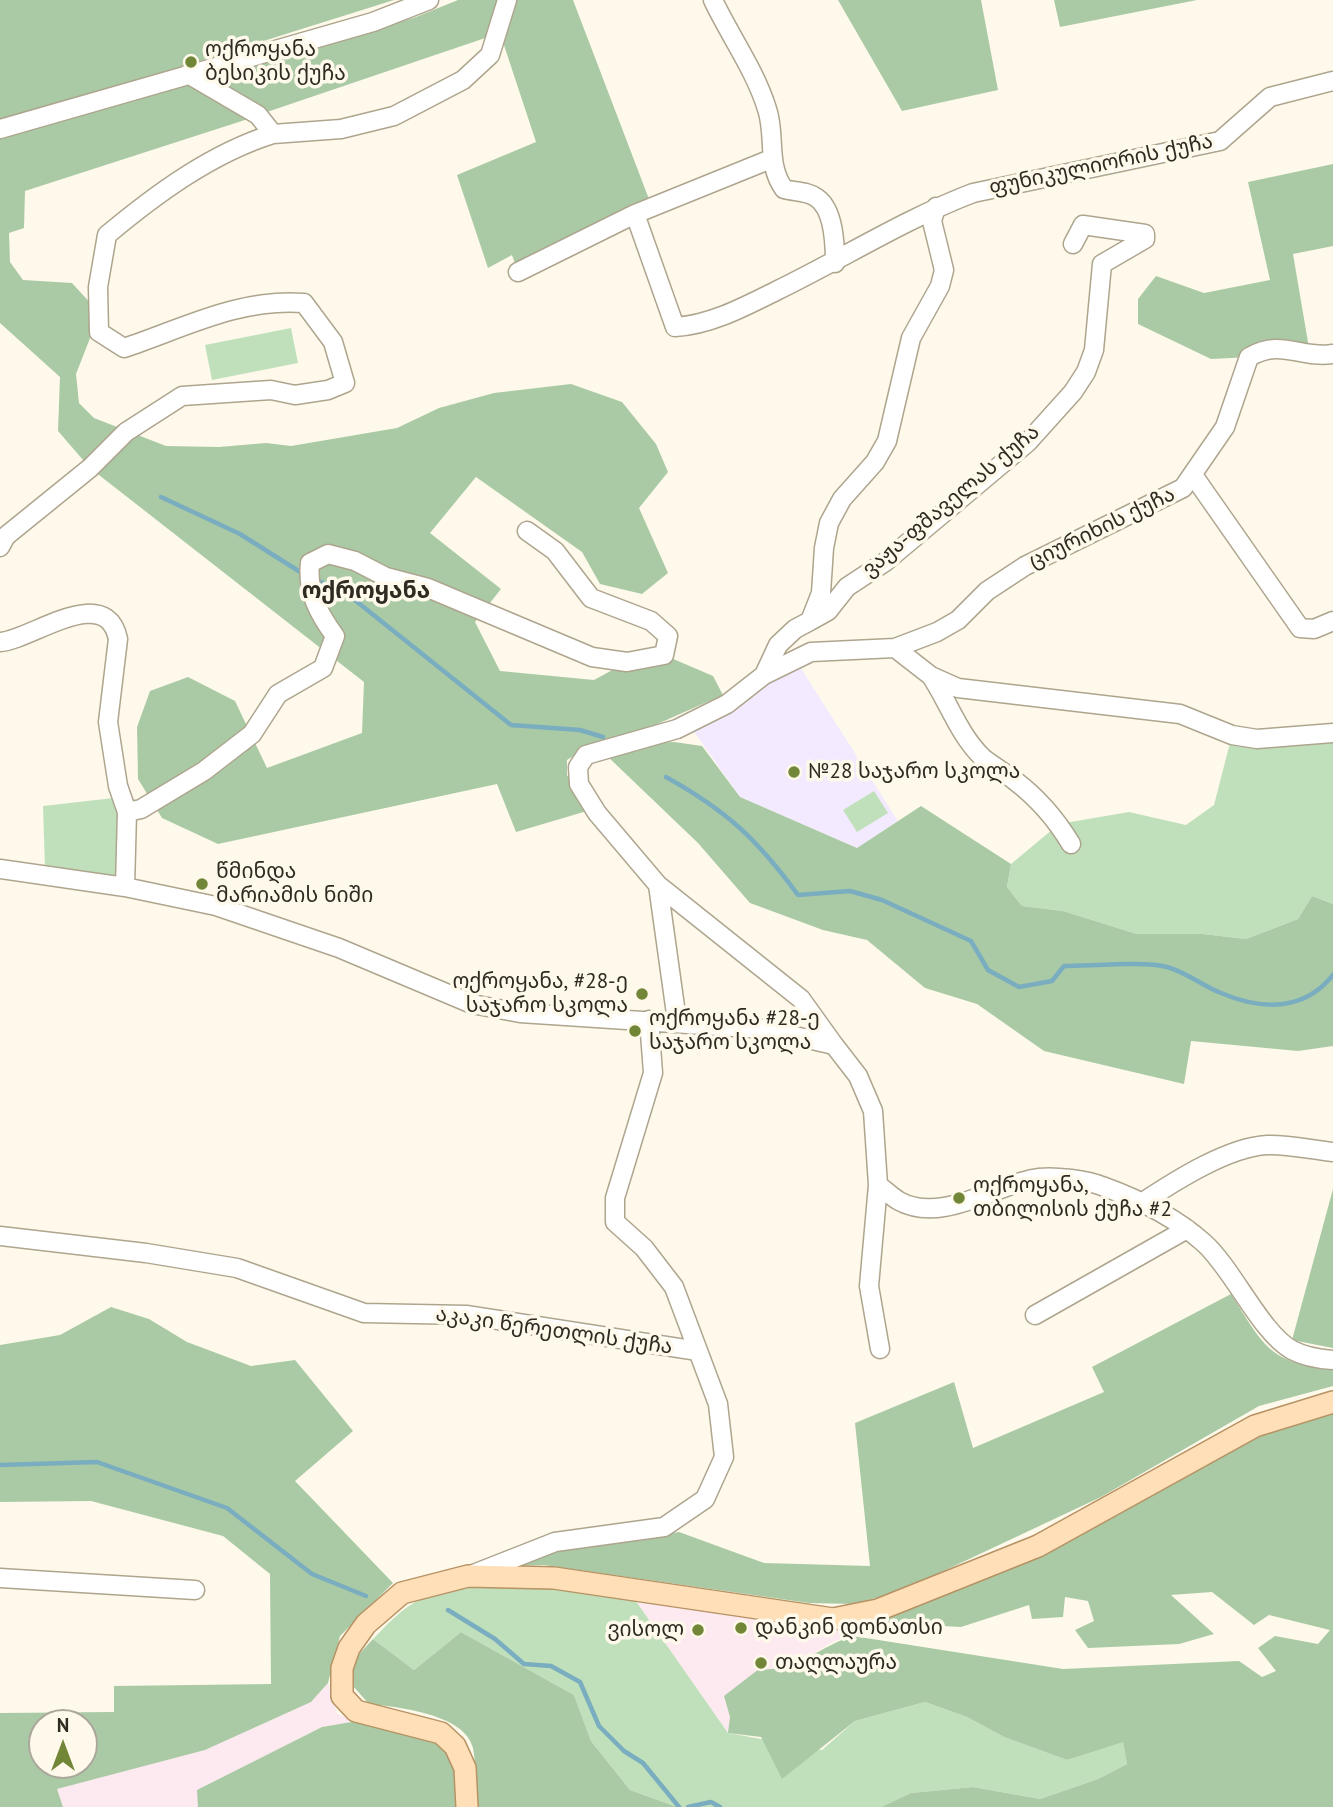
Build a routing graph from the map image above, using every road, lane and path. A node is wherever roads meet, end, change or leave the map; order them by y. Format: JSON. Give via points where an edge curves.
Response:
{"nodes":[{"id":1,"x":429,"y":0,"type":"edge"},
{"id":2,"x":507,"y":0,"type":"edge"},
{"id":3,"x":713,"y":0,"type":"edge"},
{"id":4,"x":188,"y":74,"type":"junction"},
{"id":5,"x":1333,"y":81,"type":"edge"},
{"id":6,"x":0,"y":129,"type":"edge"},
{"id":7,"x":273,"y":134,"type":"junction"},
{"id":8,"x":771,"y":159,"type":"junction"},
{"id":9,"x":936,"y":207,"type":"junction"},
{"id":10,"x":635,"y":214,"type":"junction"},
{"id":11,"x":1073,"y":244,"type":"dead end"},
{"id":12,"x":835,"y":263,"type":"junction"},
{"id":13,"x":519,"y":272,"type":"dead end"},
{"id":14,"x":1333,"y":354,"type":"edge"},
{"id":15,"x":1193,"y":475,"type":"junction"},
{"id":16,"x":527,"y":531,"type":"dead end"},
{"id":17,"x":2,"y":538,"type":"edge"},
{"id":18,"x":810,"y":621,"type":"junction"},
{"id":19,"x":1333,"y":621,"type":"edge"},
{"id":20,"x":0,"y":642,"type":"edge"},
{"id":21,"x":895,"y":648,"type":"junction"},
{"id":22,"x":764,"y":675,"type":"junction"},
{"id":23,"x":931,"y":676,"type":"junction"},
{"id":24,"x":1333,"y":733,"type":"edge"},
{"id":25,"x":127,"y":812,"type":"junction"},
{"id":26,"x":1071,"y":844,"type":"dead end"},
{"id":27,"x":0,"y":869,"type":"edge"},
{"id":28,"x":658,"y":885,"type":"junction"},
{"id":29,"x":125,"y":887,"type":"junction"},
{"id":30,"x":649,"y":1020,"type":"junction"},
{"id":31,"x":677,"y":1021,"type":"junction"},
{"id":32,"x":834,"y":1045,"type":"junction"},
{"id":33,"x":1333,"y":1152,"type":"edge"},
{"id":34,"x":878,"y":1185,"type":"junction"},
{"id":35,"x":1143,"y":1202,"type":"junction"},
{"id":36,"x":1187,"y":1229,"type":"junction"},
{"id":37,"x":0,"y":1236,"type":"edge"},
{"id":38,"x":1035,"y":1315,"type":"dead end"},
{"id":39,"x":880,"y":1349,"type":"dead end"},
{"id":40,"x":698,"y":1351,"type":"junction"},
{"id":41,"x":1333,"y":1360,"type":"edge"},
{"id":42,"x":1333,"y":1402,"type":"edge"},
{"id":43,"x":468,"y":1576,"type":"junction"},
{"id":44,"x":0,"y":1578,"type":"edge"},
{"id":45,"x":195,"y":1590,"type":"dead end"},
{"id":46,"x":467,"y":1807,"type":"edge"}],
"edges":[{"from":1,"to":4,"type":"street","via":[[373,22]]},
{"from":2,"to":7,"type":"street","via":[[490,55],[463,80],[394,116],[341,129]]},
{"from":3,"to":8,"type":"street","via":[[769,111]]},
{"from":4,"to":6,"type":"street"},
{"from":4,"to":7,"type":"street","via":[[258,115]]},
{"from":5,"to":9,"type":"street","name":"ფუნიკულიორის ქუჩა","via":[[1270,97],[1220,141],[974,193]]},
{"from":7,"to":17,"type":"street","via":[[206,162],[107,235],[98,286],[99,332],[124,348],[228,310],[278,301],[304,303],[332,342],[345,383],[295,395],[271,390],[182,396],[126,432],[90,468]]},
{"from":8,"to":10,"type":"street"},
{"from":8,"to":12,"type":"street","via":[[784,189],[809,194],[824,205]]},
{"from":9,"to":12,"type":"street","name":"ფუნიკულიორის ქუჩა"},
{"from":9,"to":18,"type":"street","via":[[933,234],[944,270],[940,286],[911,338],[887,441],[829,523],[821,593]]},
{"from":10,"to":12,"type":"street","name":"ფუნიკულიორის ქუჩა","via":[[675,327],[718,318]]},
{"from":10,"to":13,"type":"street"},
{"from":11,"to":18,"type":"street","name":"ვაჟა-ფშაველას ქუჩა","via":[[1083,225],[1145,233],[1145,239],[1102,264],[1094,349],[1073,392],[1028,442],[885,562],[847,587],[828,611]]},
{"from":14,"to":15,"type":"street","name":"ციურიხის ქუჩა","via":[[1318,356],[1283,347],[1249,357],[1225,427]]},
{"from":15,"to":19,"type":"street","via":[[1300,628],[1314,629]]},
{"from":15,"to":21,"type":"street","name":"ციურიხის ქუჩა","via":[[1183,488],[1025,566],[987,591],[958,620]]},
{"from":16,"to":25,"type":"street","via":[[555,551],[591,598],[651,621],[668,636],[664,655],[627,662],[592,657],[428,588],[328,554],[310,563],[309,577],[316,611],[335,636],[323,668],[278,694],[252,734],[204,771],[141,809]]},
{"from":18,"to":22,"type":"street","via":[[778,645]]},
{"from":20,"to":25,"type":"street","via":[[59,618],[90,616],[108,619],[116,627],[108,722]]},
{"from":21,"to":22,"type":"street","name":"ციურიხის ქუჩა","via":[[811,652]]},
{"from":21,"to":23,"type":"street"},
{"from":22,"to":28,"type":"street","via":[[727,704],[677,729],[586,755],[578,767],[579,784],[597,813]]},
{"from":23,"to":24,"type":"street","via":[[958,688],[1181,714],[1257,739]]},
{"from":23,"to":26,"type":"street","via":[[961,731],[983,758],[1038,801]]},
{"from":25,"to":29,"type":"street"},
{"from":27,"to":29,"type":"street"},
{"from":28,"to":31,"type":"street"},
{"from":28,"to":32,"type":"street","via":[[802,999]]},
{"from":29,"to":30,"type":"street","via":[[216,906],[339,948],[472,1004],[520,1013]]},
{"from":30,"to":31,"type":"street"},
{"from":30,"to":40,"type":"street","via":[[653,1073],[615,1198],[615,1222],[644,1248],[674,1287]]},
{"from":31,"to":32,"type":"street","via":[[764,1029]]},
{"from":32,"to":34,"type":"street","via":[[858,1076],[873,1111]]},
{"from":33,"to":35,"type":"street","via":[[1266,1145],[1182,1176]]},
{"from":34,"to":35,"type":"street","via":[[901,1202],[936,1208],[1039,1178],[1098,1184]]},
{"from":34,"to":39,"type":"street","via":[[869,1286]]},
{"from":35,"to":36,"type":"street"},
{"from":36,"to":38,"type":"street"},
{"from":36,"to":41,"type":"street","via":[[1206,1245],[1290,1349],[1313,1359]]},
{"from":37,"to":40,"type":"street","name":"აკაკი წერეთლის ქუჩა","via":[[237,1268],[364,1312],[466,1315]]},
{"from":40,"to":43,"type":"street","via":[[718,1404],[724,1457],[705,1499],[664,1527],[555,1542]]},
{"from":42,"to":43,"type":"main road","via":[[1255,1426],[1038,1546],[878,1610],[833,1619],[554,1578]]},
{"from":43,"to":46,"type":"main road","via":[[402,1593],[366,1624],[342,1668],[342,1696],[356,1711],[441,1733],[455,1746],[465,1768]]},
{"from":44,"to":45,"type":"street"}]}
